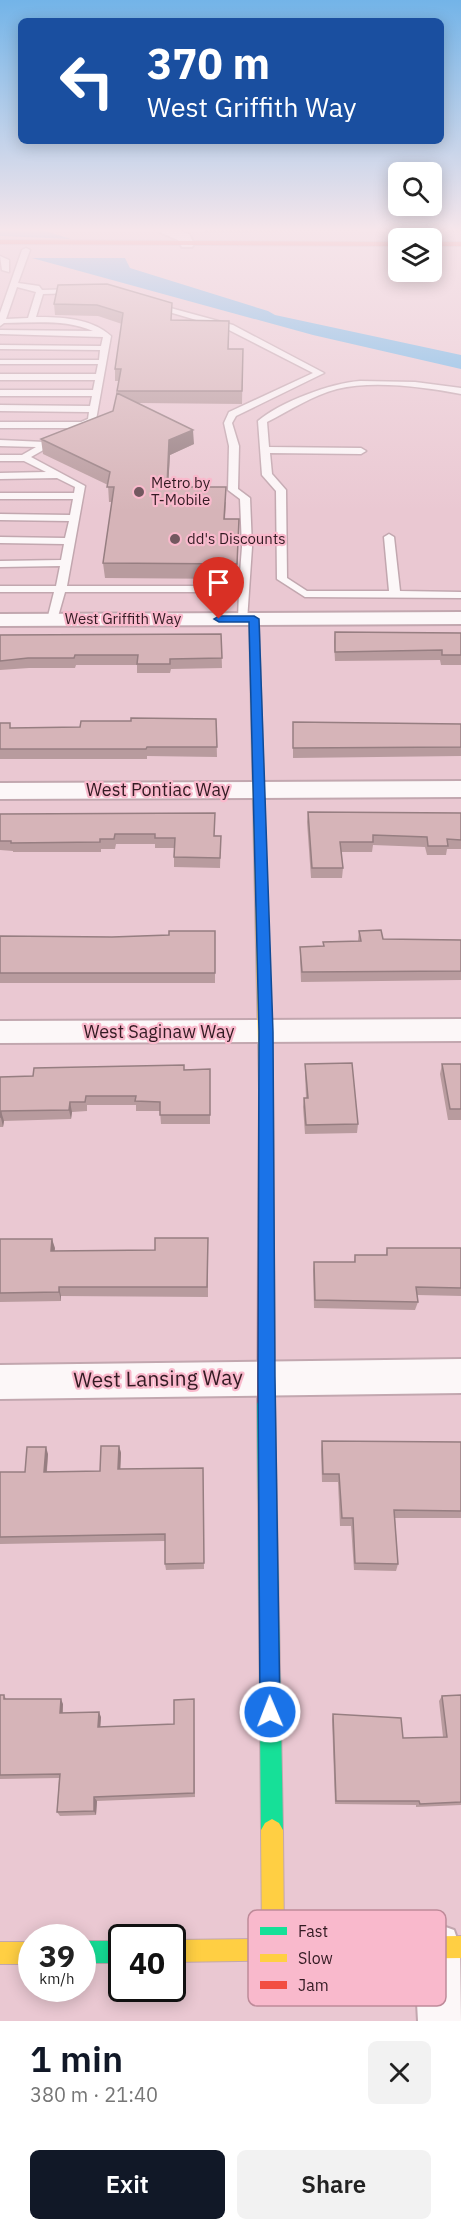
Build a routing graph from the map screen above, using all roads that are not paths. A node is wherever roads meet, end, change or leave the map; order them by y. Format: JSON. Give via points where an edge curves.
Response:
{"nodes":[{"id":1,"x":79,"y":322,"type":"edge"},
{"id":2,"x":213,"y":322,"type":"edge"},
{"id":3,"x":0,"y":333,"type":"edge"},
{"id":4,"x":103,"y":333,"type":"junction"},
{"id":5,"x":0,"y":347,"type":"edge"},
{"id":6,"x":105,"y":348,"type":"junction"},
{"id":7,"x":0,"y":362,"type":"edge"},
{"id":8,"x":103,"y":362,"type":"junction"},
{"id":9,"x":0,"y":377,"type":"edge"},
{"id":10,"x":100,"y":377,"type":"junction"},
{"id":11,"x":461,"y":391,"type":"edge"},
{"id":12,"x":0,"y":393,"type":"edge"},
{"id":13,"x":98,"y":393,"type":"junction"},
{"id":14,"x":0,"y":408,"type":"edge"},
{"id":15,"x":95,"y":409,"type":"junction"},
{"id":16,"x":0,"y":424,"type":"edge"},
{"id":17,"x":83,"y":425,"type":"junction"},
{"id":18,"x":0,"y":443,"type":"edge"},
{"id":19,"x":47,"y":444,"type":"junction"},
{"id":20,"x":264,"y":450,"type":"junction"},
{"id":21,"x":361,"y":451,"type":"dead end"},
{"id":22,"x":0,"y":458,"type":"edge"},
{"id":23,"x":26,"y":458,"type":"junction"},
{"id":24,"x":0,"y":476,"type":"edge"},
{"id":25,"x":60,"y":476,"type":"junction"},
{"id":26,"x":0,"y":496,"type":"edge"},
{"id":27,"x":78,"y":496,"type":"junction"},
{"id":28,"x":0,"y":517,"type":"edge"},
{"id":29,"x":74,"y":518,"type":"junction"},
{"id":30,"x":389,"y":537,"type":"dead end"},
{"id":31,"x":0,"y":540,"type":"edge"},
{"id":32,"x":70,"y":541,"type":"junction"},
{"id":33,"x":66,"y":563,"type":"junction"},
{"id":34,"x":0,"y":564,"type":"edge"},
{"id":35,"x":61,"y":588,"type":"junction"},
{"id":36,"x":0,"y":589,"type":"edge"},
{"id":37,"x":244,"y":589,"type":"junction"},
{"id":38,"x":395,"y":595,"type":"junction"},
{"id":39,"x":461,"y":595,"type":"edge"},
{"id":40,"x":461,"y":618,"type":"edge"},
{"id":41,"x":249,"y":619,"type":"junction"},
{"id":42,"x":0,"y":620,"type":"edge"},
{"id":43,"x":52,"y":620,"type":"junction"},
{"id":44,"x":461,"y":789,"type":"edge"},
{"id":45,"x":258,"y":790,"type":"junction"},
{"id":46,"x":0,"y":791,"type":"edge"},
{"id":47,"x":461,"y":1030,"type":"edge"},
{"id":48,"x":0,"y":1032,"type":"edge"},
{"id":49,"x":266,"y":1032,"type":"junction"},
{"id":50,"x":461,"y":1376,"type":"edge"},
{"id":51,"x":266,"y":1377,"type":"junction"},
{"id":52,"x":0,"y":1382,"type":"edge"},
{"id":53,"x":273,"y":1910,"type":"edge"},
{"id":54,"x":449,"y":1947,"type":"edge"},
{"id":55,"x":248,"y":1950,"type":"edge"},
{"id":56,"x":186,"y":1952,"type":"edge"},
{"id":57,"x":0,"y":1953,"type":"edge"},
{"id":58,"x":18,"y":1953,"type":"edge"},
{"id":59,"x":446,"y":1979,"type":"edge"},
{"id":60,"x":443,"y":2006,"type":"edge"},
{"id":61,"x":442,"y":2021,"type":"edge"}],
"edges":[{"from":1,"to":4,"type":"lane"},
{"from":2,"to":37,"type":"lane","via":[[320,373],[232,414],[228,423],[234,446],[233,490],[245,498]]},
{"from":3,"to":4,"type":"lane"},
{"from":4,"to":6,"type":"lane","via":[[107,336]]},
{"from":5,"to":6,"type":"lane"},
{"from":6,"to":8,"type":"lane"},
{"from":7,"to":8,"type":"lane"},
{"from":8,"to":10,"type":"lane"},
{"from":9,"to":10,"type":"lane"},
{"from":10,"to":13,"type":"lane"},
{"from":11,"to":20,"type":"lane","via":[[437,385],[334,387],[262,421]]},
{"from":12,"to":13,"type":"lane"},
{"from":13,"to":15,"type":"lane"},
{"from":14,"to":15,"type":"lane"},
{"from":15,"to":17,"type":"lane","via":[[92,420]]},
{"from":16,"to":17,"type":"lane"},
{"from":17,"to":19,"type":"lane"},
{"from":18,"to":19,"type":"lane"},
{"from":19,"to":23,"type":"lane"},
{"from":20,"to":21,"type":"lane"},
{"from":20,"to":38,"type":"lane","via":[[267,475],[281,490],[282,579],[305,594]]},
{"from":22,"to":23,"type":"lane"},
{"from":23,"to":25,"type":"lane"},
{"from":24,"to":25,"type":"lane"},
{"from":25,"to":27,"type":"lane","via":[[80,486]]},
{"from":26,"to":27,"type":"lane"},
{"from":27,"to":29,"type":"lane"},
{"from":28,"to":29,"type":"lane"},
{"from":29,"to":32,"type":"lane"},
{"from":30,"to":38,"type":"lane"},
{"from":31,"to":32,"type":"lane"},
{"from":32,"to":33,"type":"lane"},
{"from":33,"to":34,"type":"lane"},
{"from":33,"to":35,"type":"lane"},
{"from":35,"to":36,"type":"lane"},
{"from":35,"to":37,"type":"lane"},
{"from":35,"to":43,"type":"lane"},
{"from":37,"to":41,"type":"lane"},
{"from":38,"to":39,"type":"lane"},
{"from":40,"to":41,"type":"street","name":"West Griffith Way"},
{"from":41,"to":43,"type":"street","name":"West Griffith Way"},
{"from":41,"to":45,"type":"main road"},
{"from":42,"to":43,"type":"street","name":"West Griffith Way"},
{"from":44,"to":45,"type":"street","name":"West Pontiac Way"},
{"from":45,"to":46,"type":"street","name":"West Pontiac Way"},
{"from":45,"to":49,"type":"main road"},
{"from":47,"to":49,"type":"street","name":"West Saginaw Way"},
{"from":48,"to":49,"type":"street","name":"West Saginaw Way"},
{"from":49,"to":51,"type":"main road"},
{"from":50,"to":51,"type":"street","name":"West Lansing Way"},
{"from":51,"to":52,"type":"street","name":"West Lansing Way"},
{"from":51,"to":53,"type":"main road"},
{"from":54,"to":59,"type":"street"},
{"from":55,"to":56,"type":"main road"},
{"from":57,"to":58,"type":"main road"},
{"from":60,"to":61,"type":"street"}]}
